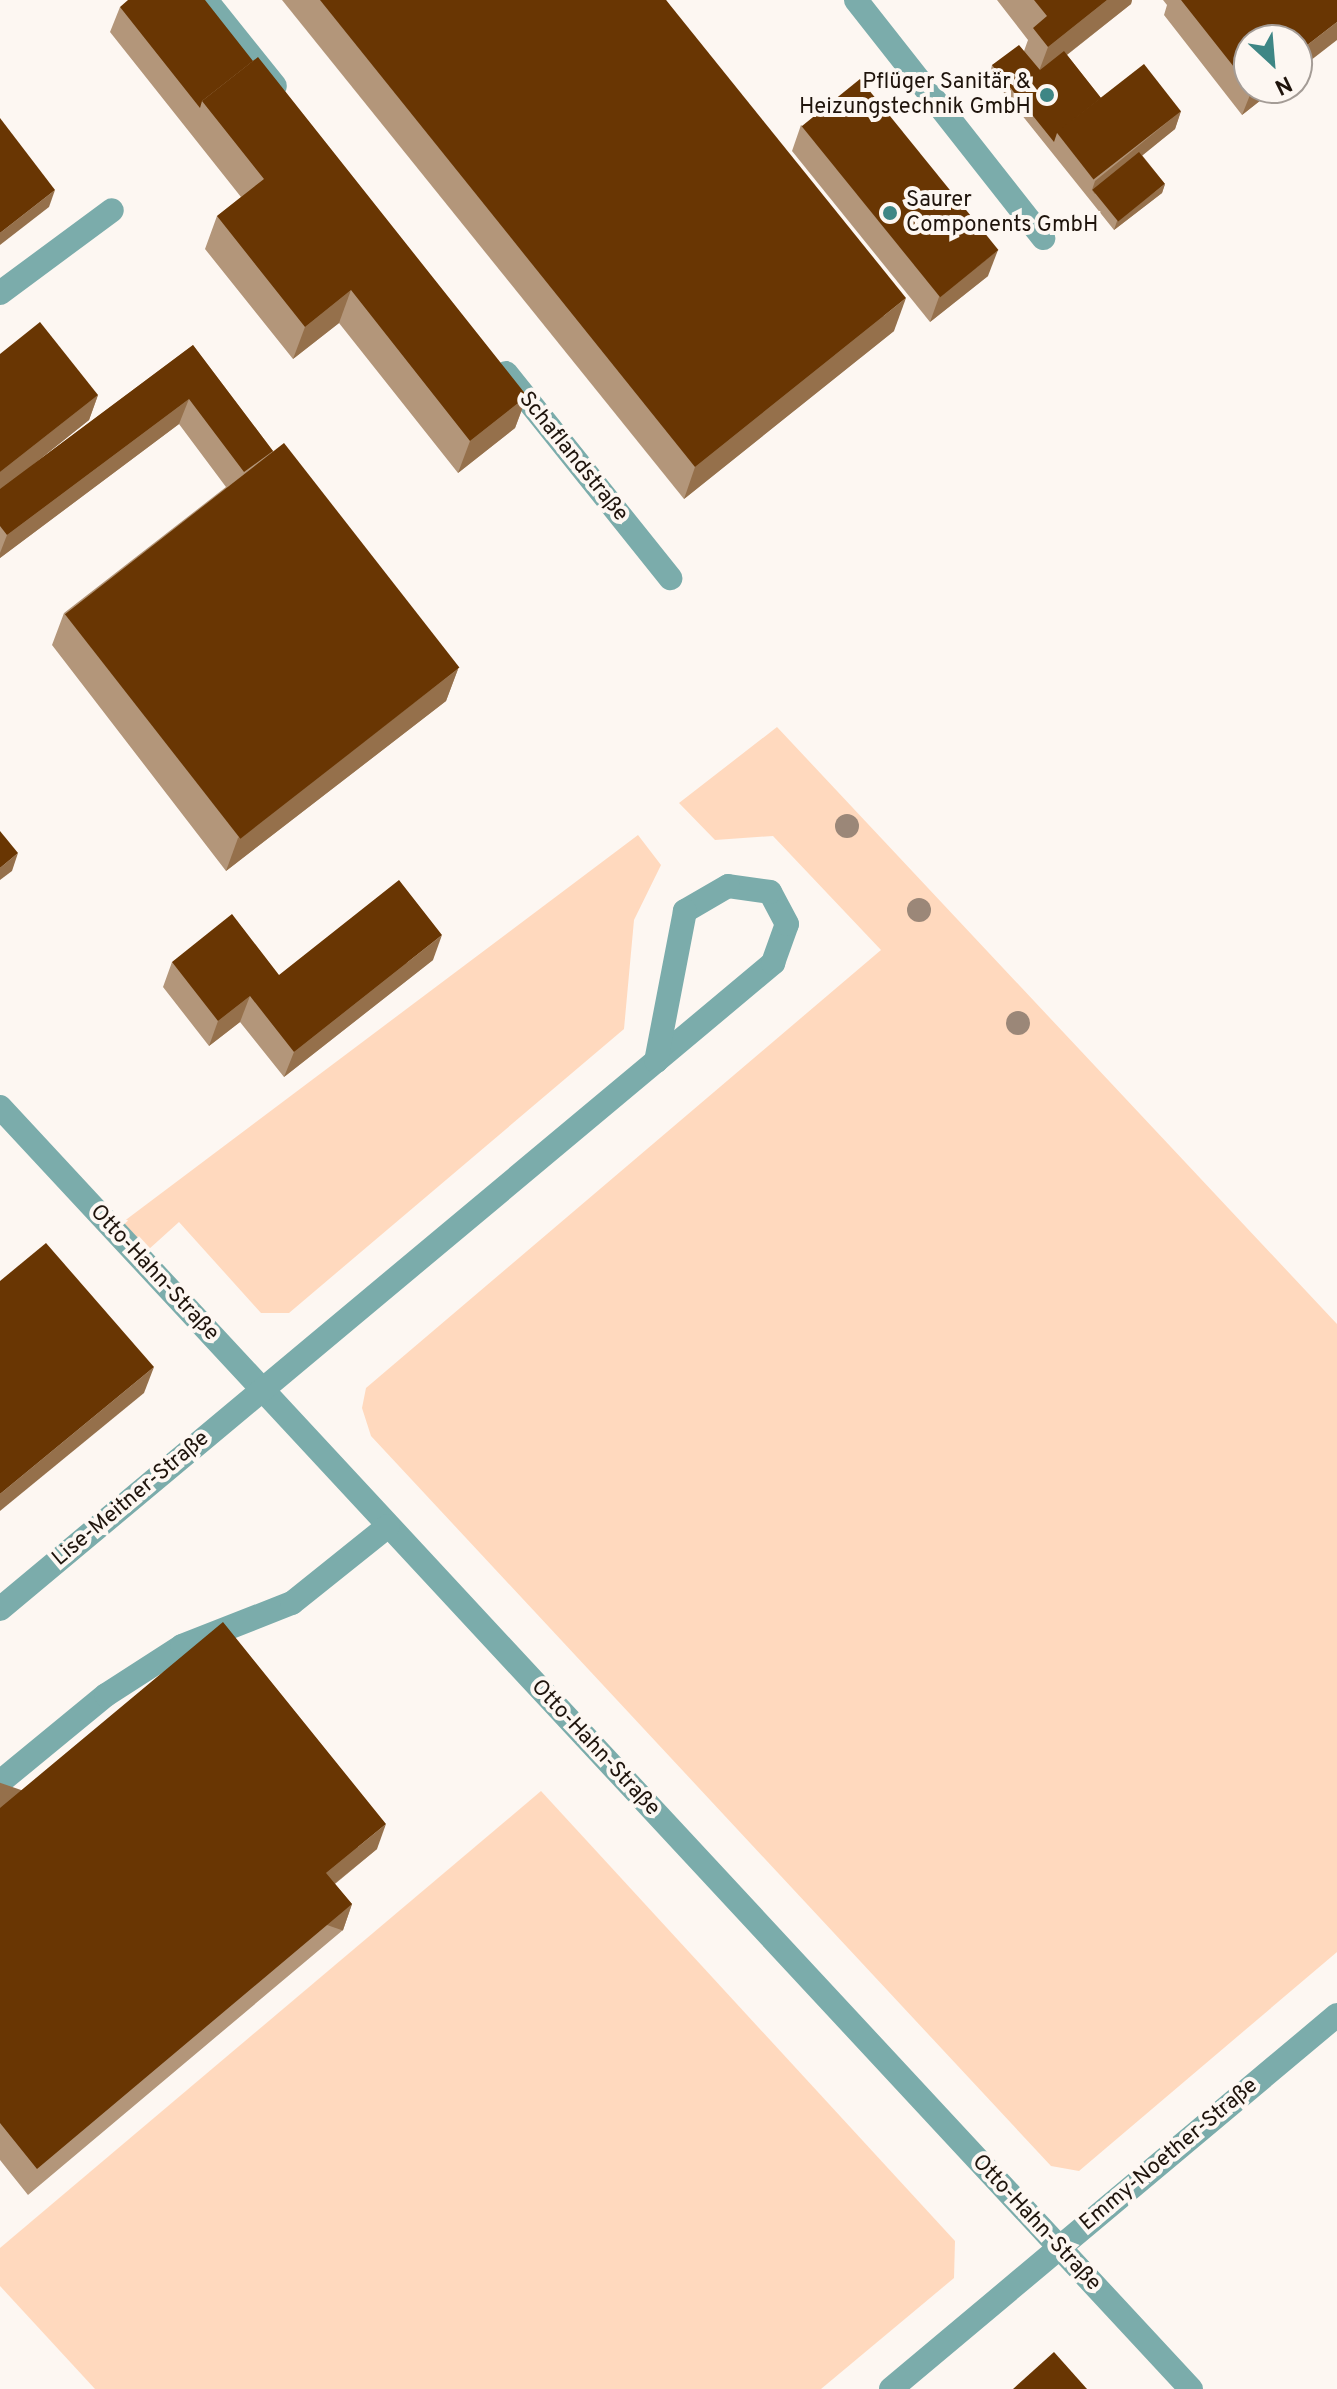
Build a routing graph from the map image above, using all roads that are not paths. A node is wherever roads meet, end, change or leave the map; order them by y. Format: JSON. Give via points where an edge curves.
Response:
{"nodes":[{"id":1,"x":206,"y":0,"type":"edge"},
{"id":2,"x":856,"y":0,"type":"edge"},
{"id":3,"x":296,"y":112,"type":"edge"},
{"id":4,"x":112,"y":210,"type":"dead end"},
{"id":5,"x":1043,"y":238,"type":"dead end"},
{"id":6,"x":0,"y":293,"type":"edge"},
{"id":7,"x":493,"y":357,"type":"edge"},
{"id":8,"x":670,"y":578,"type":"dead end"},
{"id":9,"x":656,"y":1061,"type":"junction"},
{"id":10,"x":0,"y":1107,"type":"edge"},
{"id":11,"x":262,"y":1390,"type":"junction"},
{"id":12,"x":388,"y":1526,"type":"junction"},
{"id":13,"x":0,"y":1609,"type":"edge"},
{"id":14,"x":0,"y":1782,"type":"edge"},
{"id":15,"x":1337,"y":2015,"type":"edge"},
{"id":16,"x":1058,"y":2247,"type":"junction"},
{"id":17,"x":891,"y":2389,"type":"edge"},
{"id":18,"x":1191,"y":2389,"type":"edge"}],
"edges":[{"from":1,"to":3,"type":"street"},
{"from":2,"to":5,"type":"street"},
{"from":4,"to":6,"type":"street"},
{"from":7,"to":8,"type":"street","name":"Schaflandstraße"},
{"from":9,"to":9,"type":"street","name":"Lise-Meitner-Straße","via":[[773,963],[787,924],[770,892],[728,886],[685,911]]},
{"from":9,"to":11,"type":"street","name":"Lise-Meitner-Straße"},
{"from":10,"to":11,"type":"street","name":"Otto-Hahn-Straße"},
{"from":11,"to":12,"type":"street","name":"Otto-Hahn-Straße"},
{"from":11,"to":13,"type":"street","name":"Lise-Meitner-Straße"},
{"from":12,"to":14,"type":"street","via":[[292,1603],[182,1646],[119,1687]]},
{"from":12,"to":16,"type":"street","name":"Otto-Hahn-Straße"},
{"from":15,"to":16,"type":"street","name":"Emmy-Noether-Straße"},
{"from":16,"to":17,"type":"street","name":"Emmy-Noether-Straße"},
{"from":16,"to":18,"type":"street","name":"Otto-Hahn-Straße"}]}
